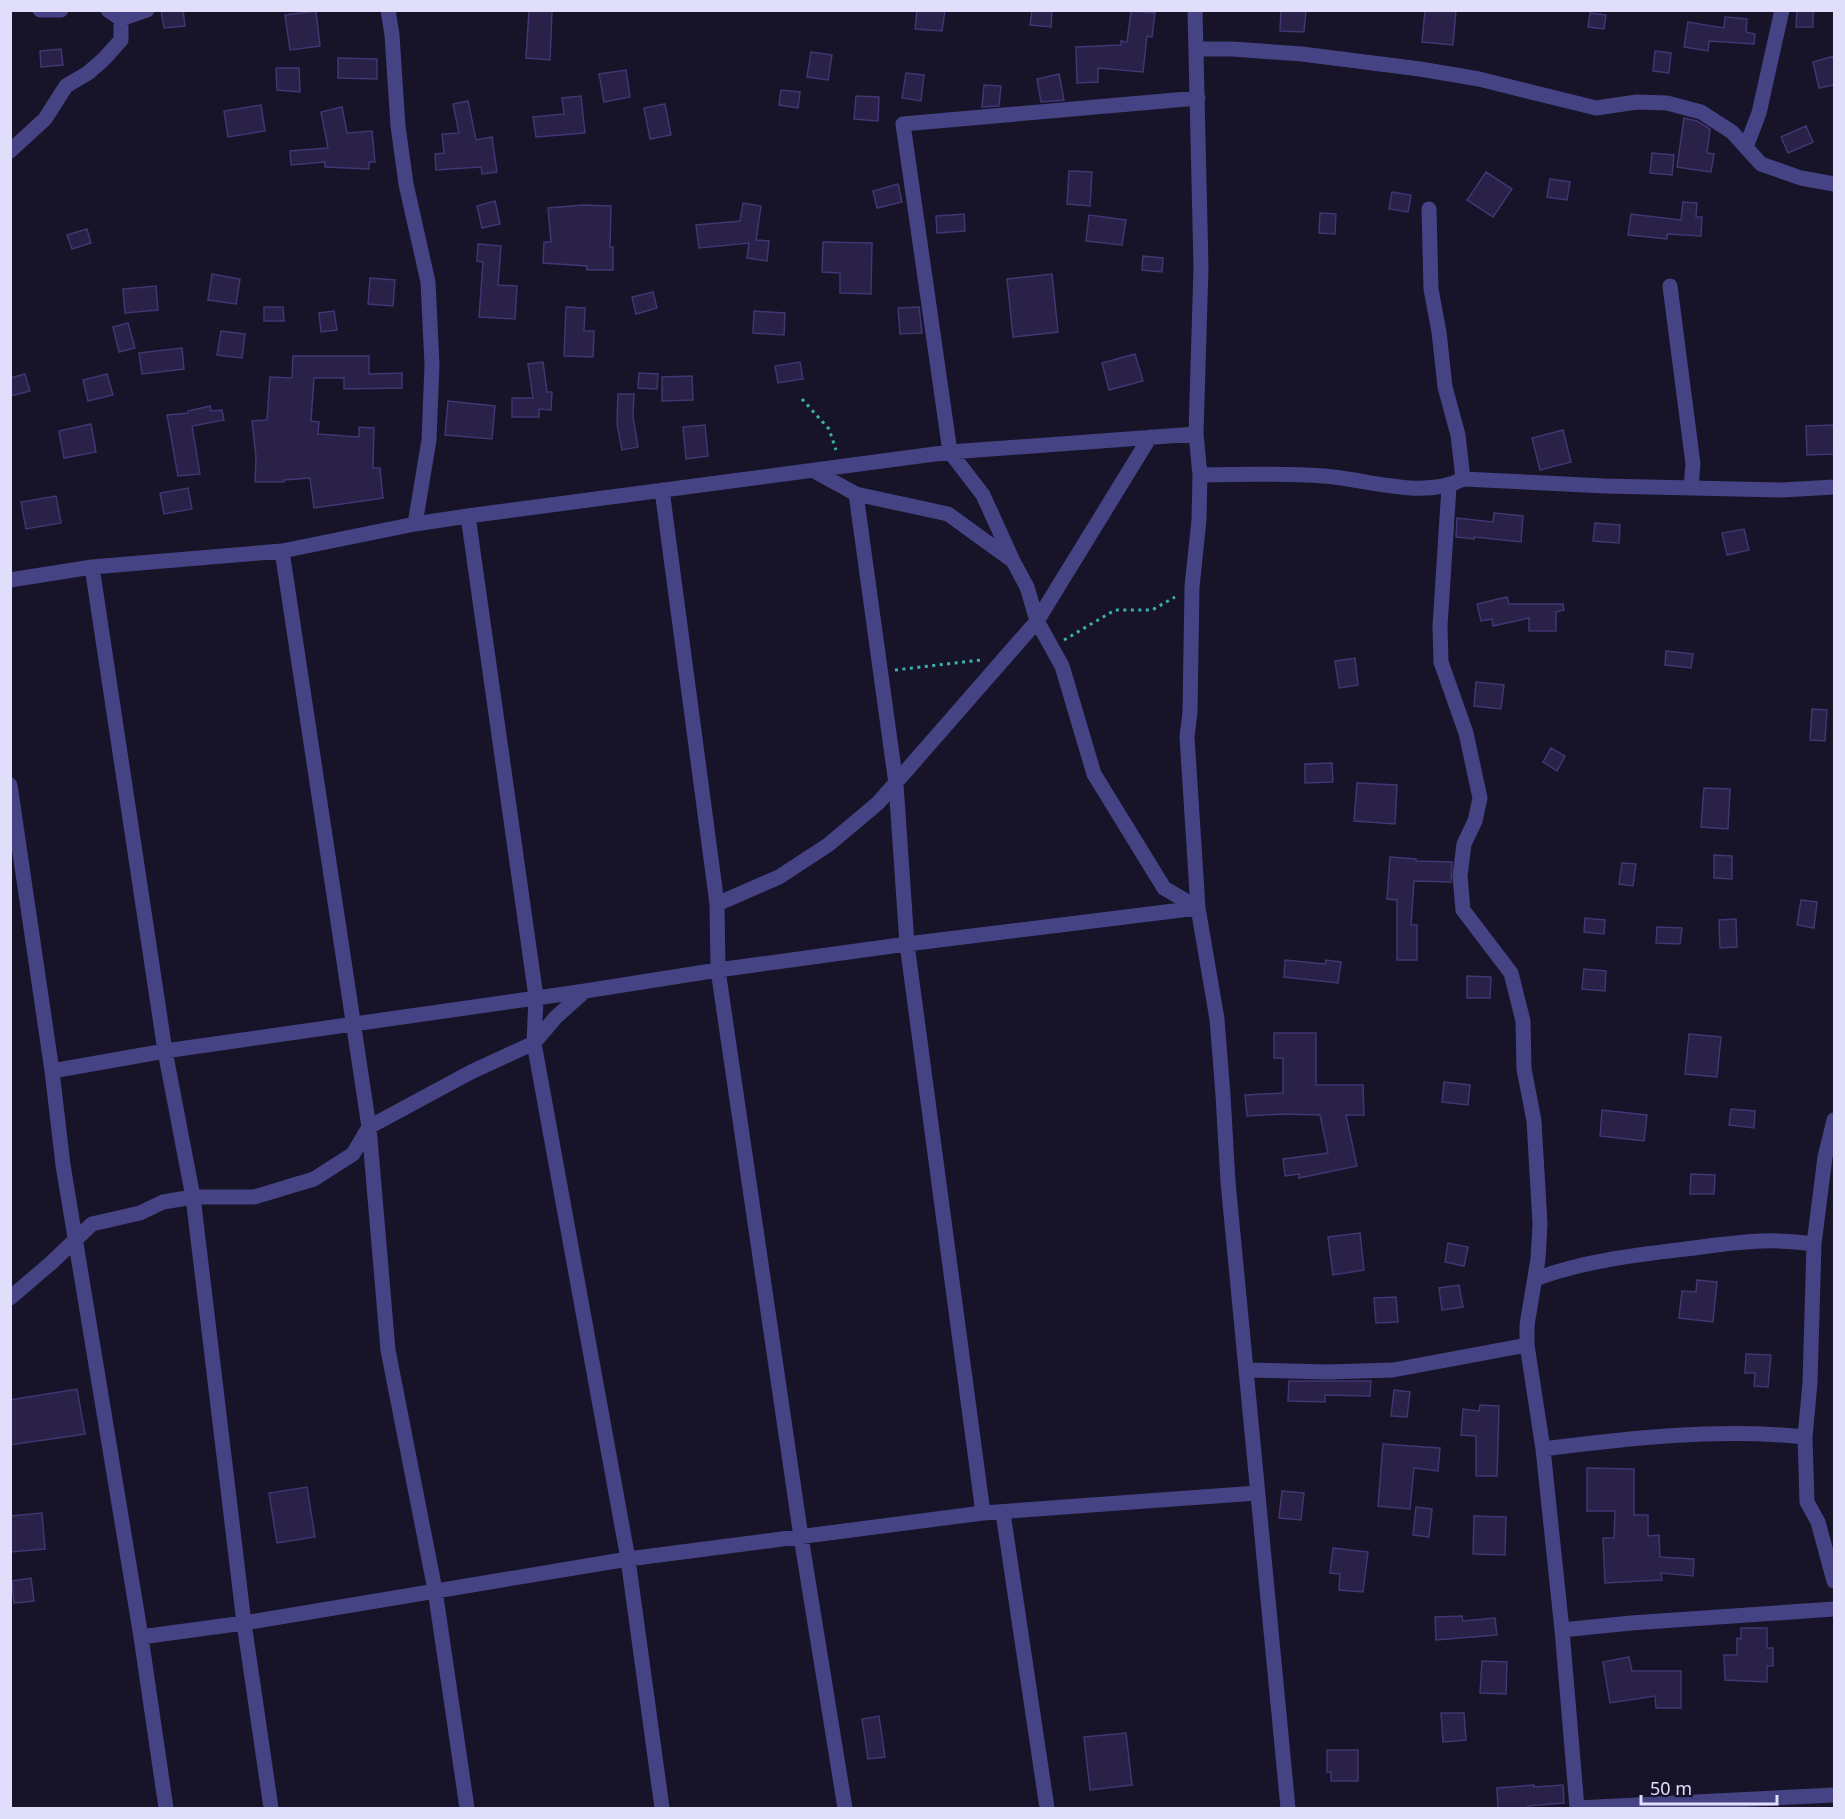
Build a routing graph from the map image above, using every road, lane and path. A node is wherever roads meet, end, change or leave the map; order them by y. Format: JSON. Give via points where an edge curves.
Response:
{"nodes":[{"id":1,"x":40,"y":10,"type":"edge"},
{"id":2,"x":61,"y":10,"type":"edge"},
{"id":3,"x":147,"y":10,"type":"edge"},
{"id":4,"x":388,"y":10,"type":"edge"},
{"id":5,"x":1195,"y":10,"type":"edge"},
{"id":6,"x":1782,"y":10,"type":"edge"},
{"id":7,"x":115,"y":15,"type":"edge"},
{"id":8,"x":1196,"y":49,"type":"junction"},
{"id":9,"x":1198,"y":98,"type":"junction"},
{"id":10,"x":1746,"y":147,"type":"junction"},
{"id":11,"x":10,"y":151,"type":"edge"},
{"id":12,"x":1834,"y":184,"type":"edge"},
{"id":13,"x":1429,"y":209,"type":"dead end"},
{"id":14,"x":1670,"y":286,"type":"dead end"},
{"id":15,"x":802,"y":399,"type":"dead end"},
{"id":16,"x":1196,"y":434,"type":"junction"},
{"id":17,"x":1150,"y":437,"type":"junction"},
{"id":18,"x":950,"y":452,"type":"junction"},
{"id":19,"x":842,"y":466,"type":"junction"},
{"id":20,"x":814,"y":471,"type":"junction"},
{"id":21,"x":1200,"y":475,"type":"junction"},
{"id":22,"x":1463,"y":479,"type":"junction"},
{"id":23,"x":1449,"y":487,"type":"junction"},
{"id":24,"x":1691,"y":487,"type":"junction"},
{"id":25,"x":1834,"y":488,"type":"edge"},
{"id":26,"x":662,"y":490,"type":"junction"},
{"id":27,"x":856,"y":494,"type":"junction"},
{"id":28,"x":468,"y":516,"type":"junction"},
{"id":29,"x":415,"y":524,"type":"junction"},
{"id":30,"x":282,"y":550,"type":"junction"},
{"id":31,"x":1013,"y":561,"type":"junction"},
{"id":32,"x":92,"y":567,"type":"junction"},
{"id":33,"x":10,"y":580,"type":"edge"},
{"id":34,"x":1192,"y":587,"type":"junction"},
{"id":35,"x":1037,"y":621,"type":"junction"},
{"id":36,"x":1052,"y":647,"type":"junction"},
{"id":37,"x":1006,"y":657,"type":"junction"},
{"id":38,"x":880,"y":671,"type":"junction"},
{"id":39,"x":896,"y":784,"type":"junction"},
{"id":40,"x":10,"y":785,"type":"edge"},
{"id":41,"x":14,"y":841,"type":"edge"},
{"id":42,"x":717,"y":904,"type":"junction"},
{"id":43,"x":1198,"y":908,"type":"junction"},
{"id":44,"x":907,"y":944,"type":"junction"},
{"id":45,"x":718,"y":970,"type":"junction"},
{"id":46,"x":585,"y":992,"type":"junction"},
{"id":47,"x":536,"y":997,"type":"junction"},
{"id":48,"x":353,"y":1023,"type":"junction"},
{"id":49,"x":534,"y":1043,"type":"junction"},
{"id":50,"x":165,"y":1051,"type":"junction"},
{"id":51,"x":52,"y":1071,"type":"junction"},
{"id":52,"x":1834,"y":1119,"type":"edge"},
{"id":53,"x":369,"y":1127,"type":"junction"},
{"id":54,"x":193,"y":1197,"type":"junction"},
{"id":55,"x":76,"y":1240,"type":"junction"},
{"id":56,"x":1814,"y":1244,"type":"junction"},
{"id":57,"x":1535,"y":1279,"type":"junction"},
{"id":58,"x":10,"y":1298,"type":"edge"},
{"id":59,"x":1527,"y":1345,"type":"junction"},
{"id":60,"x":1247,"y":1370,"type":"junction"},
{"id":61,"x":1805,"y":1437,"type":"junction"},
{"id":62,"x":1543,"y":1449,"type":"junction"},
{"id":63,"x":1257,"y":1493,"type":"junction"},
{"id":64,"x":1002,"y":1512,"type":"junction"},
{"id":65,"x":984,"y":1513,"type":"junction"},
{"id":66,"x":801,"y":1537,"type":"junction"},
{"id":67,"x":628,"y":1559,"type":"junction"},
{"id":68,"x":1834,"y":1581,"type":"edge"},
{"id":69,"x":435,"y":1590,"type":"junction"},
{"id":70,"x":1834,"y":1609,"type":"edge"},
{"id":71,"x":244,"y":1623,"type":"junction"},
{"id":72,"x":1562,"y":1630,"type":"junction"},
{"id":73,"x":141,"y":1637,"type":"junction"},
{"id":74,"x":1834,"y":1795,"type":"edge"},
{"id":75,"x":1576,"y":1808,"type":"edge"},
{"id":76,"x":166,"y":1809,"type":"edge"},
{"id":77,"x":271,"y":1809,"type":"edge"},
{"id":78,"x":467,"y":1809,"type":"edge"},
{"id":79,"x":662,"y":1809,"type":"edge"},
{"id":80,"x":846,"y":1809,"type":"edge"},
{"id":81,"x":1047,"y":1809,"type":"edge"},
{"id":82,"x":1288,"y":1809,"type":"edge"}],
"edges":[{"from":1,"to":2,"type":"street"},
{"from":3,"to":7,"type":"street"},
{"from":4,"to":29,"type":"street","via":[[406,184],[428,282],[432,365],[429,440]]},
{"from":5,"to":8,"type":"street"},
{"from":6,"to":10,"type":"street","via":[[1759,113]]},
{"from":7,"to":11,"type":"street","via":[[121,40],[104,59],[66,86],[45,119]]},
{"from":8,"to":9,"type":"street"},
{"from":8,"to":10,"type":"street","via":[[1302,54],[1420,69],[1479,79],[1596,108],[1637,102],[1667,103],[1701,112],[1732,132]]},
{"from":9,"to":16,"type":"street","via":[[1201,267]]},
{"from":9,"to":18,"type":"street","via":[[903,124]]},
{"from":10,"to":12,"type":"street","via":[[1761,164]]},
{"from":13,"to":22,"type":"street","via":[[1431,289]]},
{"from":14,"to":24,"type":"street","via":[[1693,464]]},
{"from":15,"to":19,"type":"path","via":[[829,429]]},
{"from":16,"to":17,"type":"street"},
{"from":16,"to":21,"type":"street"},
{"from":17,"to":18,"type":"street"},
{"from":17,"to":35,"type":"street"},
{"from":18,"to":19,"type":"street"},
{"from":18,"to":31,"type":"street","via":[[983,495]]},
{"from":19,"to":20,"type":"street"},
{"from":20,"to":26,"type":"street"},
{"from":20,"to":27,"type":"street"},
{"from":21,"to":23,"type":"street","via":[[1325,476],[1400,487]]},
{"from":21,"to":34,"type":"street"},
{"from":22,"to":23,"type":"street"},
{"from":22,"to":24,"type":"street"},
{"from":23,"to":57,"type":"street","via":[[1441,662],[1466,733],[1479,798],[1475,821],[1464,844],[1460,876],[1462,910],[1511,973],[1522,1021],[1524,1069],[1534,1121],[1540,1224]]},
{"from":24,"to":25,"type":"street"},
{"from":26,"to":28,"type":"street"},
{"from":26,"to":42,"type":"street"},
{"from":27,"to":31,"type":"street","via":[[948,514]]},
{"from":27,"to":38,"type":"street"},
{"from":28,"to":29,"type":"street"},
{"from":28,"to":47,"type":"street"},
{"from":29,"to":30,"type":"street"},
{"from":30,"to":32,"type":"street"},
{"from":30,"to":48,"type":"street"},
{"from":31,"to":35,"type":"street","via":[[1027,587]]},
{"from":32,"to":33,"type":"street"},
{"from":32,"to":50,"type":"street"},
{"from":34,"to":36,"type":"path","via":[[1152,610],[1115,610]]},
{"from":34,"to":43,"type":"street","via":[[1187,737]]},
{"from":35,"to":36,"type":"street"},
{"from":35,"to":37,"type":"street"},
{"from":36,"to":43,"type":"street","via":[[1062,666],[1094,774],[1164,888]]},
{"from":37,"to":38,"type":"path"},
{"from":37,"to":39,"type":"street"},
{"from":38,"to":39,"type":"street"},
{"from":39,"to":42,"type":"street","via":[[828,845],[779,877]]},
{"from":39,"to":44,"type":"street"},
{"from":40,"to":41,"type":"street"},
{"from":41,"to":51,"type":"street"},
{"from":42,"to":45,"type":"street"},
{"from":43,"to":44,"type":"street"},
{"from":43,"to":60,"type":"street","via":[[1217,1019]]},
{"from":44,"to":45,"type":"street"},
{"from":44,"to":65,"type":"street"},
{"from":45,"to":46,"type":"street"},
{"from":45,"to":66,"type":"street"},
{"from":46,"to":47,"type":"street"},
{"from":46,"to":49,"type":"street"},
{"from":47,"to":48,"type":"street"},
{"from":47,"to":49,"type":"street"},
{"from":48,"to":50,"type":"street"},
{"from":48,"to":53,"type":"street"},
{"from":49,"to":53,"type":"street"},
{"from":49,"to":67,"type":"street"},
{"from":50,"to":51,"type":"street"},
{"from":50,"to":54,"type":"street"},
{"from":51,"to":55,"type":"street"},
{"from":52,"to":56,"type":"street"},
{"from":53,"to":54,"type":"street","via":[[353,1154],[314,1179],[254,1197]]},
{"from":53,"to":69,"type":"street","via":[[388,1350]]},
{"from":54,"to":55,"type":"street","via":[[92,1224]]},
{"from":54,"to":71,"type":"street"},
{"from":55,"to":58,"type":"street"},
{"from":55,"to":73,"type":"street"},
{"from":56,"to":57,"type":"street","via":[[1753,1240],[1627,1256]]},
{"from":56,"to":61,"type":"street"},
{"from":57,"to":59,"type":"street"},
{"from":59,"to":60,"type":"street","via":[[1393,1370]]},
{"from":59,"to":62,"type":"street"},
{"from":60,"to":63,"type":"street"},
{"from":61,"to":62,"type":"street","via":[[1720,1434],[1634,1438]]},
{"from":61,"to":68,"type":"street","via":[[1807,1502],[1818,1522]]},
{"from":62,"to":72,"type":"street"},
{"from":63,"to":64,"type":"street"},
{"from":63,"to":82,"type":"street"},
{"from":64,"to":65,"type":"street"},
{"from":64,"to":81,"type":"street"},
{"from":65,"to":66,"type":"street"},
{"from":66,"to":67,"type":"street"},
{"from":66,"to":80,"type":"street"},
{"from":67,"to":69,"type":"street"},
{"from":67,"to":79,"type":"street"},
{"from":69,"to":71,"type":"street"},
{"from":69,"to":78,"type":"street"},
{"from":70,"to":72,"type":"street"},
{"from":71,"to":73,"type":"street"},
{"from":71,"to":77,"type":"street"},
{"from":72,"to":75,"type":"street"},
{"from":73,"to":76,"type":"street"},
{"from":74,"to":75,"type":"street"}]}
